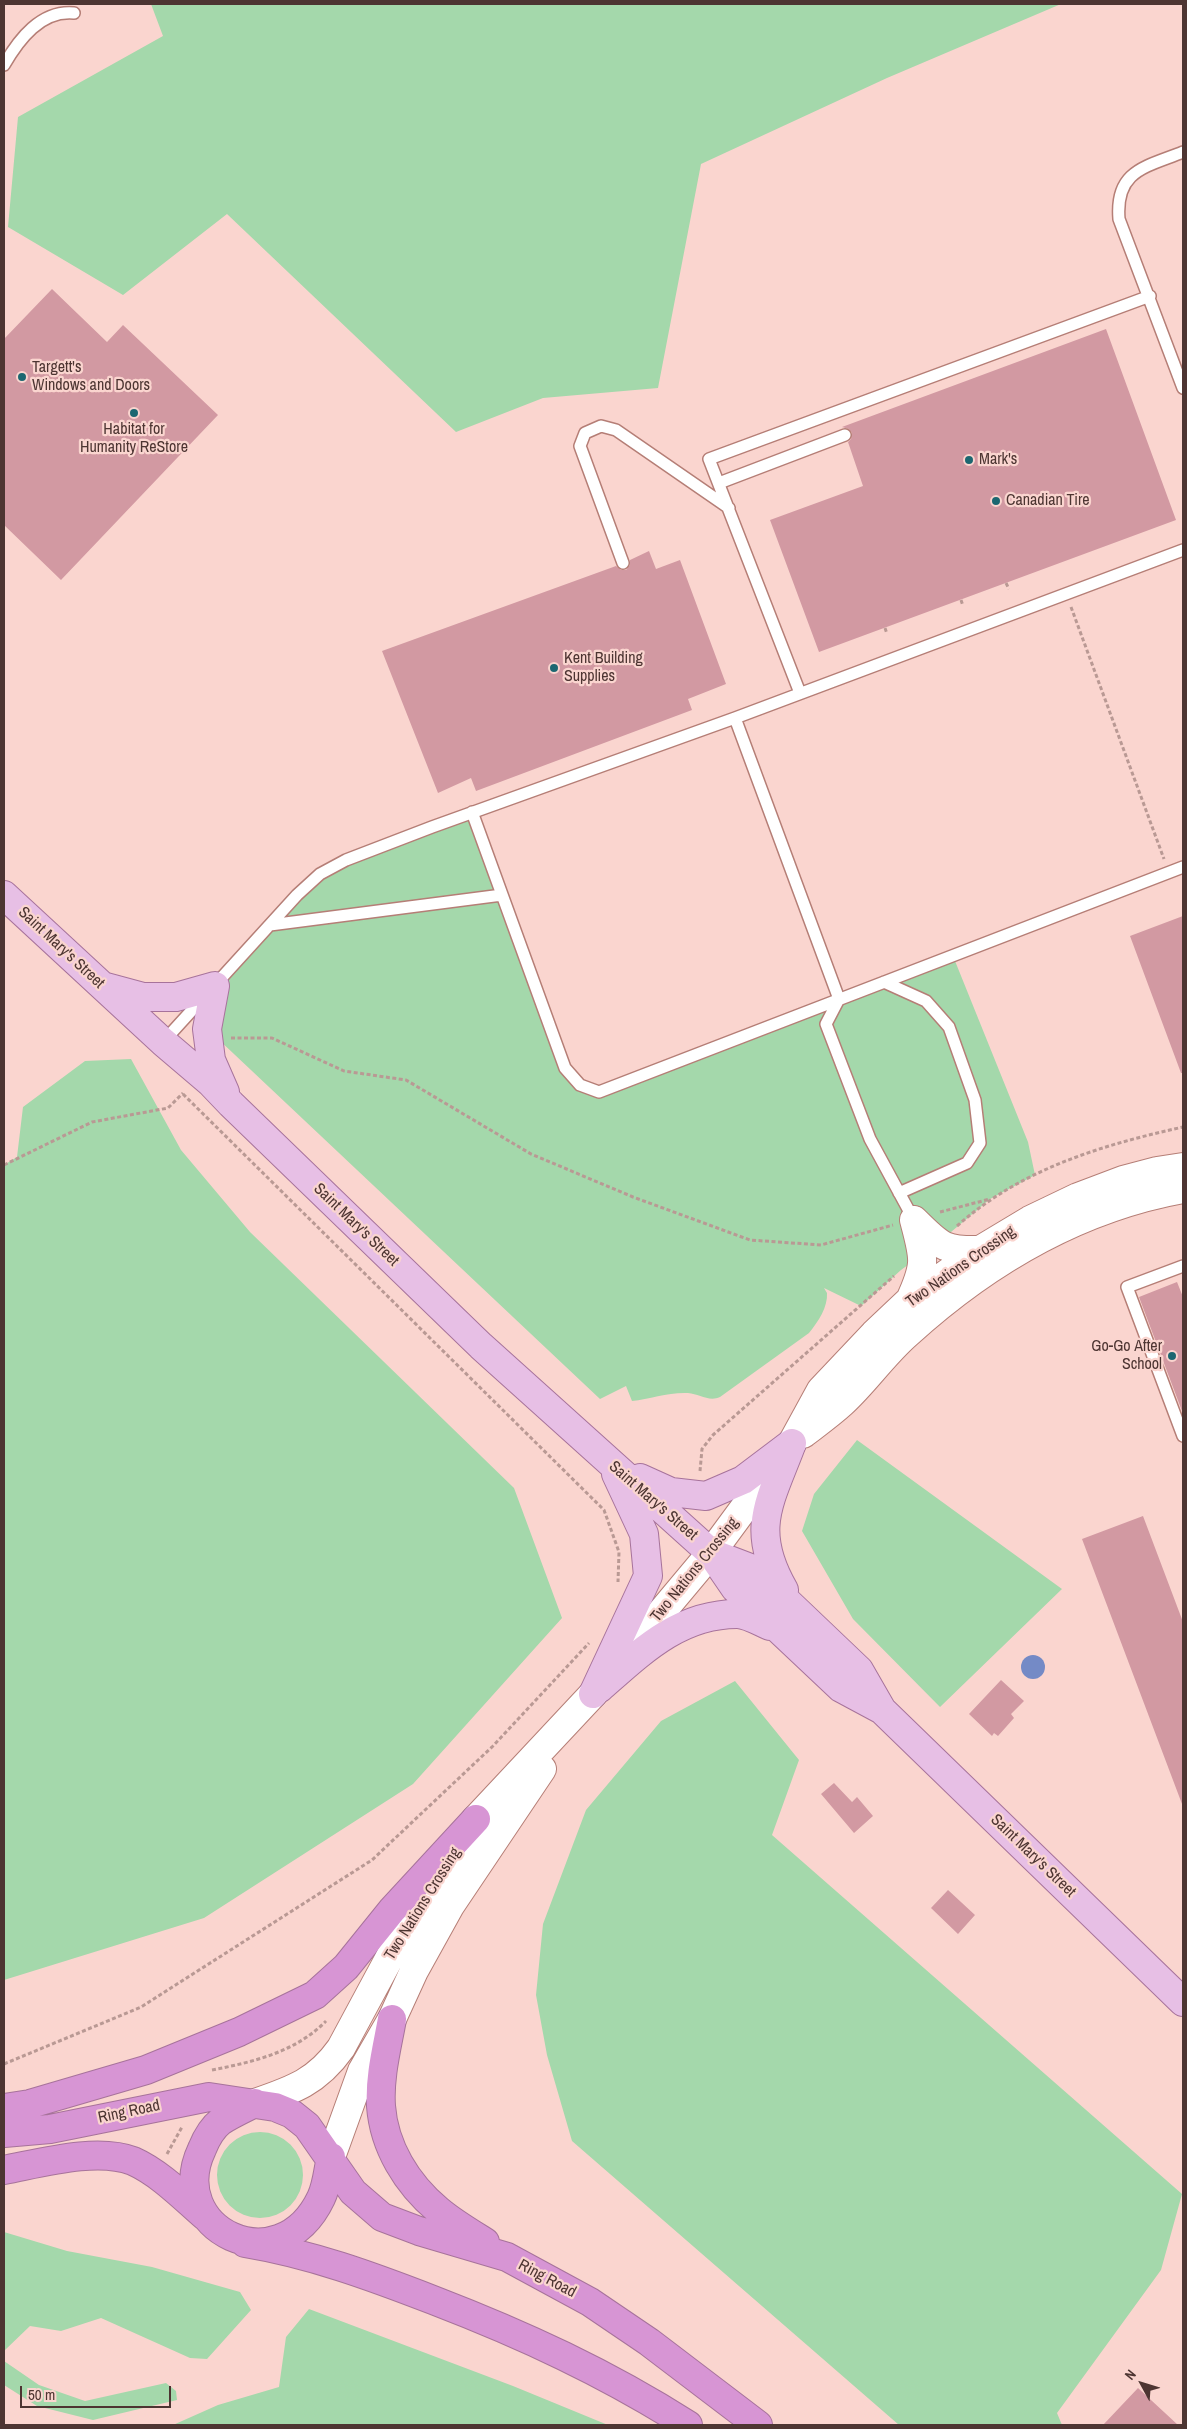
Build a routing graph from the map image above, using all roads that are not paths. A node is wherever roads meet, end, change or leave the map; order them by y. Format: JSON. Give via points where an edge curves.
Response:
{"nodes":[{"id":1,"x":74,"y":13,"type":"dead end"},
{"id":2,"x":4,"y":65,"type":"edge"},
{"id":3,"x":1183,"y":152,"type":"edge"},
{"id":4,"x":1158,"y":162,"type":"junction"},
{"id":5,"x":1183,"y":162,"type":"edge"},
{"id":6,"x":1150,"y":296,"type":"junction"},
{"id":7,"x":1183,"y":388,"type":"edge"},
{"id":8,"x":845,"y":435,"type":"dead end"},
{"id":9,"x":719,"y":483,"type":"junction"},
{"id":10,"x":729,"y":508,"type":"junction"},
{"id":11,"x":1183,"y":550,"type":"edge"},
{"id":12,"x":623,"y":563,"type":"dead end"},
{"id":13,"x":800,"y":693,"type":"junction"},
{"id":14,"x":735,"y":718,"type":"junction"},
{"id":15,"x":472,"y":812,"type":"junction"},
{"id":16,"x":1183,"y":867,"type":"edge"},
{"id":17,"x":4,"y":895,"type":"edge"},
{"id":18,"x":502,"y":895,"type":"junction"},
{"id":19,"x":270,"y":925,"type":"junction"},
{"id":20,"x":884,"y":982,"type":"junction"},
{"id":21,"x":215,"y":986,"type":"junction"},
{"id":22,"x":103,"y":987,"type":"junction"},
{"id":23,"x":839,"y":999,"type":"junction"},
{"id":24,"x":163,"y":1042,"type":"junction"},
{"id":25,"x":203,"y":1060,"type":"junction"},
{"id":26,"x":1183,"y":1167,"type":"edge"},
{"id":27,"x":1183,"y":1189,"type":"edge"},
{"id":28,"x":899,"y":1193,"type":"junction"},
{"id":29,"x":914,"y":1220,"type":"junction"},
{"id":30,"x":980,"y":1250,"type":"junction"},
{"id":31,"x":1183,"y":1266,"type":"edge"},
{"id":32,"x":910,"y":1300,"type":"junction"},
{"id":33,"x":1183,"y":1436,"type":"edge"},
{"id":34,"x":792,"y":1443,"type":"junction"},
{"id":35,"x":611,"y":1464,"type":"junction"},
{"id":36,"x":711,"y":1552,"type":"junction"},
{"id":37,"x":786,"y":1618,"type":"junction"},
{"id":38,"x":594,"y":1694,"type":"junction"},
{"id":39,"x":476,"y":1818,"type":"junction"},
{"id":40,"x":1183,"y":2002,"type":"edge"},
{"id":41,"x":392,"y":2019,"type":"junction"},
{"id":42,"x":255,"y":2103,"type":"junction"},
{"id":43,"x":4,"y":2108,"type":"edge"},
{"id":44,"x":4,"y":2133,"type":"edge"},
{"id":45,"x":331,"y":2157,"type":"junction"},
{"id":46,"x":4,"y":2170,"type":"edge"},
{"id":47,"x":209,"y":2220,"type":"junction"},
{"id":48,"x":245,"y":2242,"type":"junction"},
{"id":49,"x":507,"y":2257,"type":"junction"},
{"id":50,"x":688,"y":2425,"type":"edge"},
{"id":51,"x":758,"y":2425,"type":"edge"}],
"edges":[{"from":1,"to":2,"type":"lane","via":[[61,12],[49,16],[28,31]]},
{"from":3,"to":4,"type":"lane"},
{"from":4,"to":5,"type":"lane"},
{"from":4,"to":6,"type":"lane","via":[[1139,170],[1124,183],[1118,201],[1119,218]]},
{"from":6,"to":7,"type":"lane"},
{"from":6,"to":9,"type":"lane","via":[[709,459]]},
{"from":8,"to":9,"type":"lane"},
{"from":9,"to":10,"type":"lane"},
{"from":10,"to":12,"type":"lane","via":[[616,430],[601,426],[585,433],[580,446]]},
{"from":10,"to":13,"type":"lane"},
{"from":11,"to":13,"type":"lane"},
{"from":13,"to":14,"type":"lane"},
{"from":14,"to":15,"type":"lane"},
{"from":14,"to":23,"type":"lane"},
{"from":15,"to":18,"type":"lane"},
{"from":15,"to":19,"type":"lane","via":[[346,860],[320,874]]},
{"from":16,"to":20,"type":"lane"},
{"from":17,"to":22,"type":"main road","name":"Saint Mary's Street"},
{"from":18,"to":19,"type":"lane"},
{"from":18,"to":23,"type":"lane","via":[[564,1068],[580,1085],[599,1092]]},
{"from":19,"to":21,"type":"lane"},
{"from":20,"to":23,"type":"lane"},
{"from":20,"to":28,"type":"lane","via":[[926,1001],[949,1027],[975,1100],[980,1143],[967,1164]]},
{"from":21,"to":22,"type":"main road","via":[[176,997],[144,997]]},
{"from":21,"to":24,"type":"lane"},
{"from":21,"to":25,"type":"main road"},
{"from":22,"to":24,"type":"main road","name":"Saint Mary's Street"},
{"from":23,"to":28,"type":"lane","via":[[826,1024],[870,1139]]},
{"from":24,"to":25,"type":"main road","name":"Saint Mary's Street"},
{"from":25,"to":35,"type":"main road","name":"Saint Mary's Street","via":[[231,1104],[481,1346]]},
{"from":26,"to":30,"type":"main road","name":"Two Nations Crossing","via":[[1123,1180],[1078,1197],[1030,1220]]},
{"from":27,"to":34,"type":"main road","name":"Two Nations Crossing","via":[[1151,1195],[1047,1234],[1000,1262],[955,1292],[905,1335],[842,1403]]},
{"from":28,"to":29,"type":"lane"},
{"from":29,"to":30,"type":"main road","via":[[938,1243],[956,1250]]},
{"from":29,"to":32,"type":"main road","via":[[923,1253],[922,1274]]},
{"from":30,"to":32,"type":"main road","name":"Two Nations Crossing"},
{"from":31,"to":33,"type":"lane","via":[[1127,1287]]},
{"from":32,"to":34,"type":"main road","name":"Two Nations Crossing","via":[[822,1390]]},
{"from":34,"to":35,"type":"main road","via":[[743,1480],[706,1496],[671,1492]]},
{"from":34,"to":36,"type":"main road","name":"Two Nations Crossing"},
{"from":34,"to":37,"type":"main road","via":[[764,1522],[765,1547]]},
{"from":35,"to":36,"type":"main road","name":"Saint Mary's Street"},
{"from":35,"to":38,"type":"main road","via":[[644,1534],[648,1576]]},
{"from":36,"to":37,"type":"main road","name":"Saint Mary's Street","via":[[735,1588]]},
{"from":36,"to":38,"type":"main road","name":"Two Nations Crossing"},
{"from":37,"to":38,"type":"main road","via":[[738,1614],[695,1620],[652,1642]]},
{"from":37,"to":40,"type":"main road","name":"Saint Mary's Street","via":[[841,1688],[882,1710]]},
{"from":38,"to":39,"type":"main road","name":"Two Nations Crossing"},
{"from":38,"to":41,"type":"main road","name":"Two Nations Crossing","via":[[450,1906]]},
{"from":39,"to":42,"type":"main road","name":"Two Nations Crossing","via":[[391,1955],[330,2063],[313,2079],[290,2092]]},
{"from":39,"to":43,"type":"highway","via":[[392,1910],[346,1967],[315,1995],[239,2032],[146,2070],[30,2104]]},
{"from":41,"to":45,"type":"main road","name":"Two Nations Crossing","via":[[362,2071]]},
{"from":41,"to":49,"type":"highway","via":[[383,2065],[381,2106],[389,2145],[411,2183],[438,2211]]},
{"from":42,"to":44,"type":"highway","name":"Ring Road","via":[[209,2097],[50,2129]]},
{"from":42,"to":45,"type":"highway","via":[[292,2114],[307,2126]]},
{"from":42,"to":47,"type":"highway","via":[[220,2122],[207,2138],[196,2161],[194,2181],[198,2201]]},
{"from":45,"to":48,"type":"highway","via":[[322,2196],[304,2224],[284,2238]]},
{"from":45,"to":49,"type":"highway","name":"Ring Road","via":[[353,2192],[382,2217],[419,2232]]},
{"from":46,"to":47,"type":"highway","via":[[104,2155],[132,2161],[154,2174]]},
{"from":47,"to":48,"type":"highway","via":[[226,2234]]},
{"from":48,"to":50,"type":"highway","via":[[284,2249],[354,2269],[538,2342],[600,2373]]},
{"from":49,"to":51,"type":"highway","name":"Ring Road","via":[[590,2302],[649,2342]]}]}
